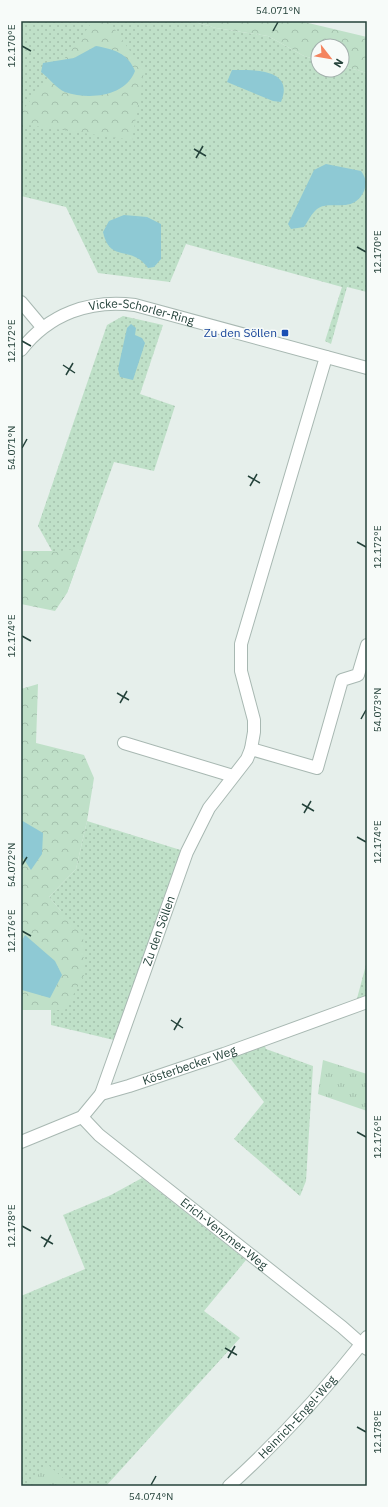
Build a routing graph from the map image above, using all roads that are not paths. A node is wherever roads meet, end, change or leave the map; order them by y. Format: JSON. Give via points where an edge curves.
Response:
{"nodes":[{"id":1,"x":21,"y":302,"type":"edge"},
{"id":2,"x":42,"y":327,"type":"junction"},
{"id":3,"x":21,"y":350,"type":"edge"},
{"id":4,"x":326,"y":357,"type":"junction"},
{"id":5,"x":367,"y":368,"type":"edge"},
{"id":6,"x":367,"y":645,"type":"edge"},
{"id":7,"x":124,"y":743,"type":"dead end"},
{"id":8,"x":251,"y":749,"type":"junction"},
{"id":9,"x":233,"y":776,"type":"junction"},
{"id":10,"x":367,"y":1002,"type":"edge"},
{"id":11,"x":101,"y":1094,"type":"junction"},
{"id":12,"x":82,"y":1118,"type":"junction"},
{"id":13,"x":21,"y":1142,"type":"edge"},
{"id":14,"x":365,"y":1344,"type":"edge"},
{"id":15,"x":229,"y":1486,"type":"edge"}],
"edges":[{"from":1,"to":2,"type":"street"},
{"from":2,"to":3,"type":"street","name":"Vicke-Schorler-Ring"},
{"from":2,"to":4,"type":"street","name":"Vicke-Schorler-Ring","via":[[64,314],[81,308],[116,303],[134,305]]},
{"from":4,"to":5,"type":"street","name":"Vicke-Schorler-Ring"},
{"from":4,"to":8,"type":"street","name":"Zu den Söllen","via":[[241,644],[241,671],[254,720]]},
{"from":6,"to":8,"type":"street","via":[[358,675],[342,680],[317,768]]},
{"from":7,"to":9,"type":"street"},
{"from":8,"to":9,"type":"street","name":"Zu den Söllen","via":[[247,759]]},
{"from":9,"to":11,"type":"street","name":"Zu den Söllen","via":[[209,808],[187,852]]},
{"from":10,"to":11,"type":"street","name":"Kösterbecker Weg","via":[[210,1059]]},
{"from":11,"to":12,"type":"street"},
{"from":12,"to":13,"type":"street"},
{"from":12,"to":14,"type":"street","name":"Erich-Venzmer-Weg","via":[[99,1135]]},
{"from":14,"to":15,"type":"street","name":"Heinrich-Engel-Weg","via":[[265,1454]]}]}
